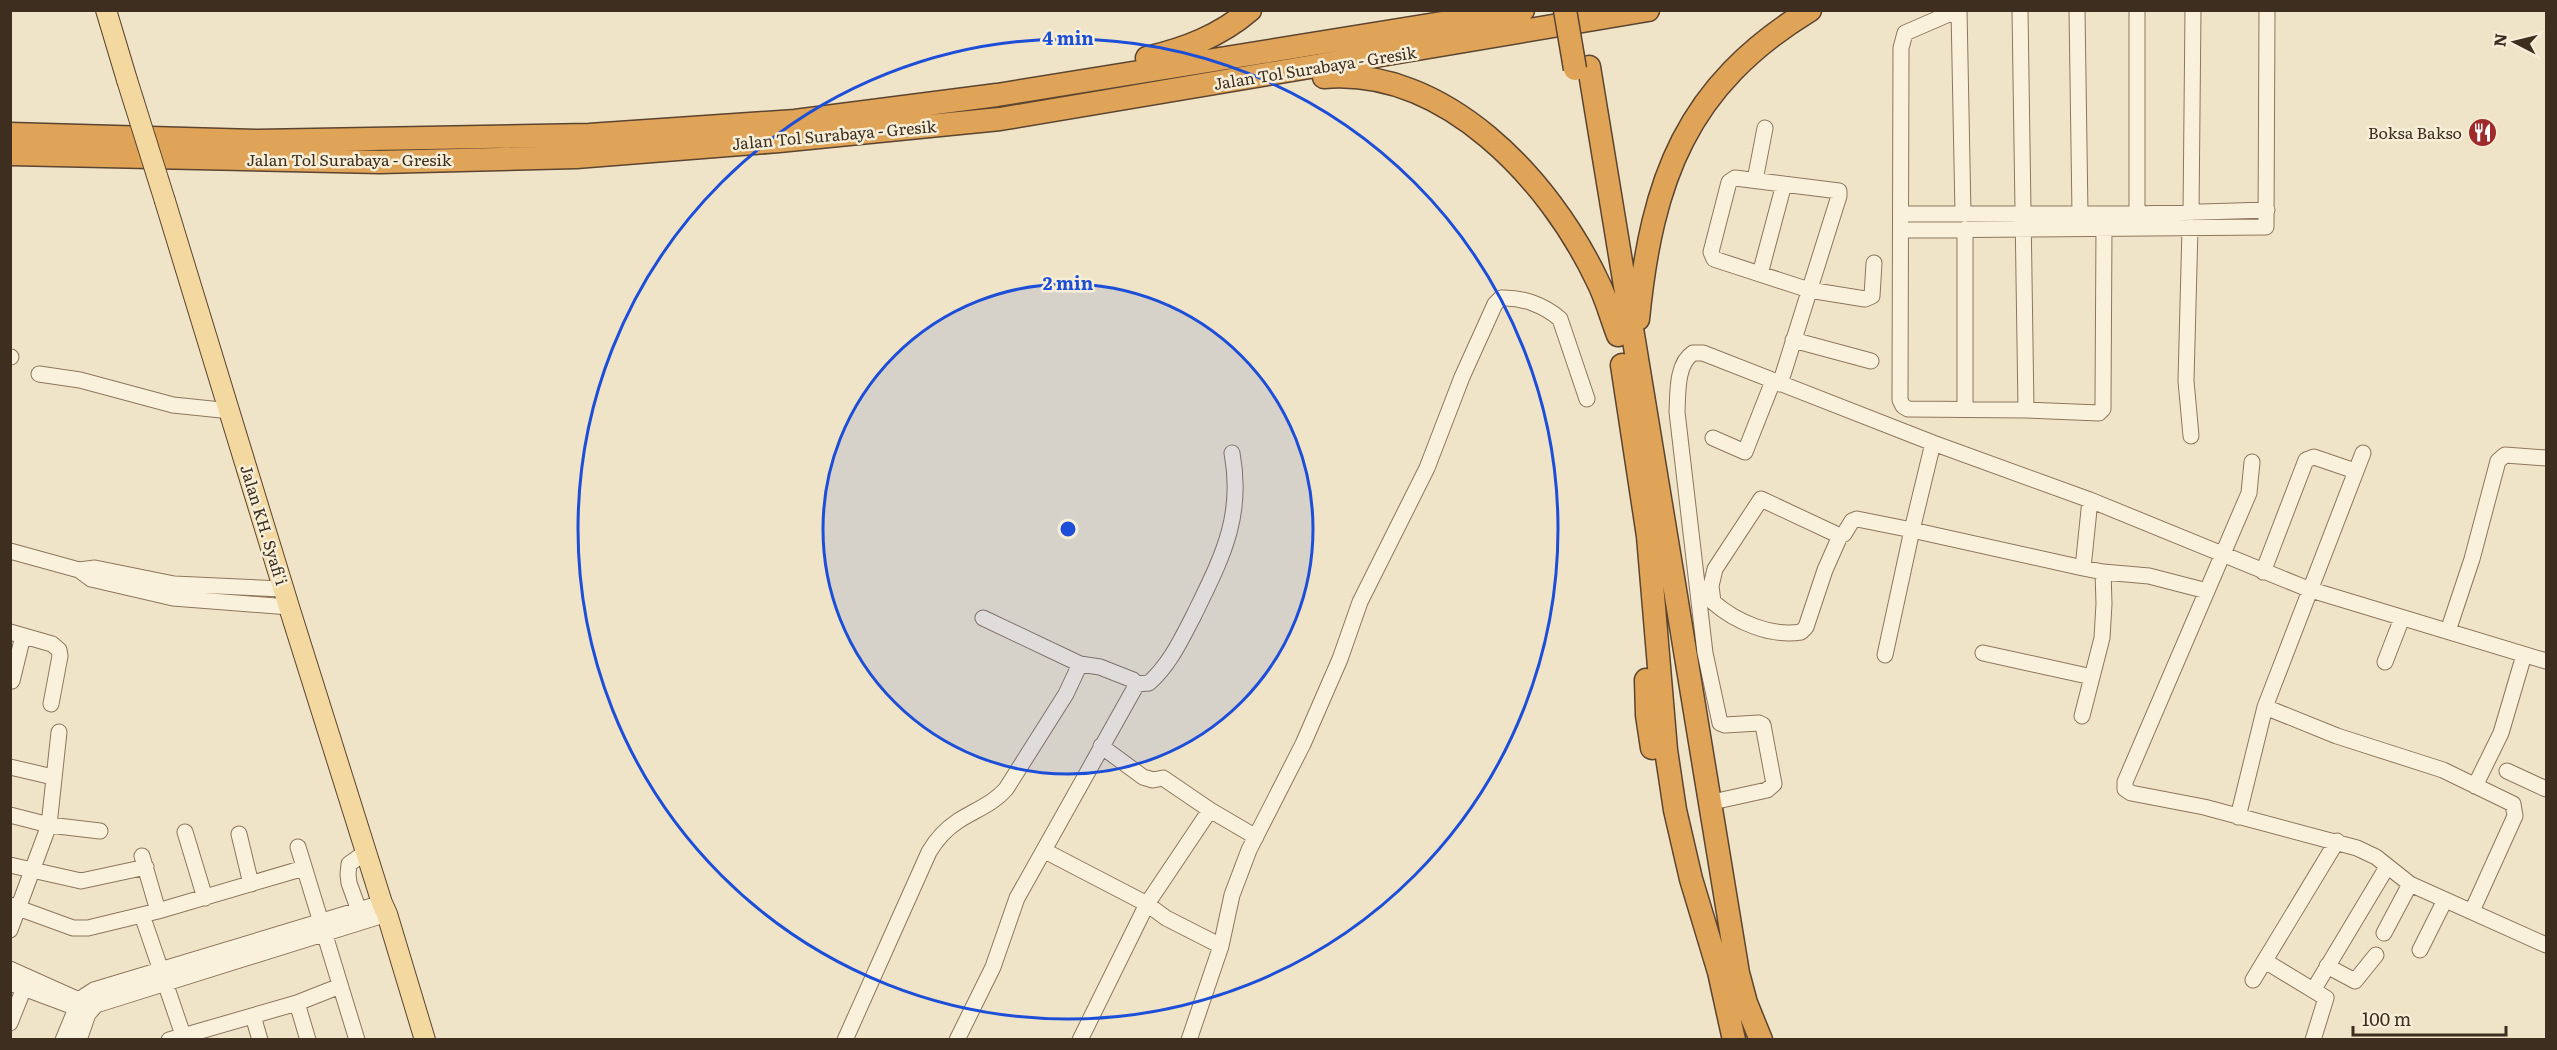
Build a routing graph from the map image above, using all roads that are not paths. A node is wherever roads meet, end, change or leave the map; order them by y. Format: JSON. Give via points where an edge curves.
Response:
{"nodes":[{"id":1,"x":106,"y":10,"type":"edge"},
{"id":2,"x":1250,"y":10,"type":"edge"},
{"id":3,"x":1429,"y":10,"type":"edge"},
{"id":4,"x":1523,"y":10,"type":"edge"},
{"id":5,"x":1565,"y":10,"type":"edge"},
{"id":6,"x":1581,"y":10,"type":"edge"},
{"id":7,"x":1648,"y":10,"type":"edge"},
{"id":8,"x":1810,"y":10,"type":"edge"},
{"id":9,"x":1959,"y":10,"type":"edge"},
{"id":10,"x":2020,"y":10,"type":"edge"},
{"id":11,"x":2077,"y":10,"type":"edge"},
{"id":12,"x":2137,"y":10,"type":"edge"},
{"id":13,"x":2193,"y":10,"type":"edge"},
{"id":14,"x":2267,"y":10,"type":"edge"},
{"id":15,"x":1481,"y":18,"type":"junction"},
{"id":16,"x":1582,"y":68,"type":"junction"},
{"id":17,"x":997,"y":95,"type":"junction"},
{"id":18,"x":1150,"y":95,"type":"junction"},
{"id":19,"x":1765,"y":128,"type":"dead end"},
{"id":20,"x":10,"y":134,"type":"edge"},
{"id":21,"x":10,"y":154,"type":"edge"},
{"id":22,"x":1755,"y":180,"type":"junction"},
{"id":23,"x":1784,"y":184,"type":"junction"},
{"id":24,"x":2267,"y":210,"type":"junction"},
{"id":25,"x":1901,"y":214,"type":"junction"},
{"id":26,"x":1963,"y":214,"type":"junction"},
{"id":27,"x":2080,"y":214,"type":"junction"},
{"id":28,"x":2137,"y":214,"type":"junction"},
{"id":29,"x":2024,"y":221,"type":"junction"},
{"id":30,"x":2191,"y":221,"type":"junction"},
{"id":31,"x":2104,"y":228,"type":"junction"},
{"id":32,"x":1901,"y":230,"type":"junction"},
{"id":33,"x":1965,"y":230,"type":"junction"},
{"id":34,"x":1874,"y":262,"type":"dead end"},
{"id":35,"x":1760,"y":274,"type":"junction"},
{"id":36,"x":1809,"y":290,"type":"junction"},
{"id":37,"x":1618,"y":335,"type":"junction"},
{"id":38,"x":1793,"y":340,"type":"junction"},
{"id":39,"x":1634,"y":351,"type":"junction"},
{"id":40,"x":1871,"y":361,"type":"dead end"},
{"id":41,"x":39,"y":374,"type":"dead end"},
{"id":42,"x":1777,"y":382,"type":"junction"},
{"id":43,"x":1587,"y":399,"type":"dead end"},
{"id":44,"x":1965,"y":409,"type":"junction"},
{"id":45,"x":2026,"y":410,"type":"junction"},
{"id":46,"x":231,"y":411,"type":"junction"},
{"id":47,"x":2191,"y":436,"type":"dead end"},
{"id":48,"x":1713,"y":438,"type":"dead end"},
{"id":49,"x":1933,"y":443,"type":"junction"},
{"id":50,"x":1232,"y":453,"type":"dead end"},
{"id":51,"x":2363,"y":453,"type":"dead end"},
{"id":52,"x":2547,"y":458,"type":"edge"},
{"id":53,"x":2252,"y":462,"type":"dead end"},
{"id":54,"x":2355,"y":471,"type":"junction"},
{"id":55,"x":2090,"y":500,"type":"junction"},
{"id":56,"x":1912,"y":530,"type":"junction"},
{"id":57,"x":1840,"y":536,"type":"junction"},
{"id":58,"x":10,"y":551,"type":"edge"},
{"id":59,"x":2222,"y":555,"type":"junction"},
{"id":60,"x":2084,"y":568,"type":"junction"},
{"id":61,"x":2103,"y":572,"type":"junction"},
{"id":62,"x":2263,"y":572,"type":"junction"},
{"id":63,"x":2308,"y":589,"type":"junction"},
{"id":64,"x":2207,"y":591,"type":"junction"},
{"id":65,"x":286,"y":598,"type":"junction"},
{"id":66,"x":983,"y":618,"type":"dead end"},
{"id":67,"x":2402,"y":618,"type":"junction"},
{"id":68,"x":2448,"y":632,"type":"junction"},
{"id":69,"x":17,"y":634,"type":"edge"},
{"id":70,"x":1983,"y":653,"type":"dead end"},
{"id":71,"x":1885,"y":655,"type":"dead end"},
{"id":72,"x":2524,"y":655,"type":"junction"},
{"id":73,"x":2547,"y":661,"type":"edge"},
{"id":74,"x":2385,"y":662,"type":"dead end"},
{"id":75,"x":1080,"y":664,"type":"junction"},
{"id":76,"x":2092,"y":677,"type":"junction"},
{"id":77,"x":12,"y":681,"type":"dead end"},
{"id":78,"x":1137,"y":684,"type":"junction"},
{"id":79,"x":51,"y":704,"type":"dead end"},
{"id":80,"x":2265,"y":707,"type":"junction"},
{"id":81,"x":2082,"y":716,"type":"dead end"},
{"id":82,"x":59,"y":732,"type":"dead end"},
{"id":83,"x":1101,"y":746,"type":"junction"},
{"id":84,"x":10,"y":767,"type":"edge"},
{"id":85,"x":2507,"y":771,"type":"dead end"},
{"id":86,"x":53,"y":777,"type":"junction"},
{"id":87,"x":2475,"y":786,"type":"junction"},
{"id":88,"x":2547,"y":789,"type":"edge"},
{"id":89,"x":1708,"y":803,"type":"junction"},
{"id":90,"x":1210,"y":810,"type":"junction"},
{"id":91,"x":10,"y":815,"type":"edge"},
{"id":92,"x":2238,"y":817,"type":"junction"},
{"id":93,"x":49,"y":825,"type":"junction"},
{"id":94,"x":100,"y":831,"type":"dead end"},
{"id":95,"x":185,"y":832,"type":"dead end"},
{"id":96,"x":239,"y":834,"type":"dead end"},
{"id":97,"x":1256,"y":837,"type":"junction"},
{"id":98,"x":2337,"y":841,"type":"junction"},
{"id":99,"x":298,"y":848,"type":"dead end"},
{"id":100,"x":1045,"y":851,"type":"junction"},
{"id":101,"x":366,"y":852,"type":"junction"},
{"id":102,"x":10,"y":865,"type":"edge"},
{"id":103,"x":2387,"y":867,"type":"junction"},
{"id":104,"x":304,"y":868,"type":"junction"},
{"id":105,"x":32,"y":870,"type":"junction"},
{"id":106,"x":251,"y":884,"type":"junction"},
{"id":107,"x":2410,"y":884,"type":"junction"},
{"id":108,"x":205,"y":898,"type":"junction"},
{"id":109,"x":2445,"y":900,"type":"junction"},
{"id":110,"x":1148,"y":903,"type":"junction"},
{"id":111,"x":15,"y":907,"type":"edge"},
{"id":112,"x":385,"y":908,"type":"junction"},
{"id":113,"x":158,"y":911,"type":"junction"},
{"id":114,"x":2472,"y":911,"type":"junction"},
{"id":115,"x":142,"y":915,"type":"junction"},
{"id":116,"x":361,"y":916,"type":"junction"},
{"id":117,"x":323,"y":928,"type":"junction"},
{"id":118,"x":10,"y":930,"type":"edge"},
{"id":119,"x":2384,"y":933,"type":"dead end"},
{"id":120,"x":2547,"y":945,"type":"edge"},
{"id":121,"x":1221,"y":946,"type":"junction"},
{"id":122,"x":2420,"y":950,"type":"dead end"},
{"id":123,"x":2376,"y":955,"type":"dead end"},
{"id":124,"x":2265,"y":961,"type":"junction"},
{"id":125,"x":2327,"y":966,"type":"junction"},
{"id":126,"x":10,"y":969,"type":"edge"},
{"id":127,"x":164,"y":977,"type":"junction"},
{"id":128,"x":2253,"y":980,"type":"dead end"},
{"id":129,"x":17,"y":986,"type":"edge"},
{"id":130,"x":340,"y":986,"type":"junction"},
{"id":131,"x":2314,"y":989,"type":"junction"},
{"id":132,"x":297,"y":1003,"type":"junction"},
{"id":133,"x":84,"y":1007,"type":"junction"},
{"id":134,"x":253,"y":1016,"type":"junction"},
{"id":135,"x":10,"y":1023,"type":"edge"},
{"id":136,"x":213,"y":1033,"type":"edge"},
{"id":137,"x":176,"y":1037,"type":"edge"},
{"id":138,"x":63,"y":1040,"type":"edge"},
{"id":139,"x":79,"y":1040,"type":"edge"},
{"id":140,"x":260,"y":1040,"type":"edge"},
{"id":141,"x":308,"y":1040,"type":"edge"},
{"id":142,"x":357,"y":1040,"type":"edge"},
{"id":143,"x":425,"y":1040,"type":"edge"},
{"id":144,"x":845,"y":1040,"type":"edge"},
{"id":145,"x":957,"y":1040,"type":"edge"},
{"id":146,"x":1080,"y":1040,"type":"edge"},
{"id":147,"x":1189,"y":1040,"type":"edge"},
{"id":148,"x":1734,"y":1040,"type":"edge"},
{"id":149,"x":1761,"y":1040,"type":"edge"},
{"id":150,"x":2313,"y":1040,"type":"edge"}],
"edges":[{"from":1,"to":46,"type":"main road","name":"Jalan KH. Syafi'i","bridge":true},
{"from":2,"to":17,"type":"highway","via":[[1215,34],[1172,52]]},
{"from":3,"to":15,"type":"highway"},
{"from":4,"to":15,"type":"highway","name":"Jalan Tol Surabaya - Gresik"},
{"from":5,"to":16,"type":"highway","bridge":true},
{"from":6,"to":16,"type":"highway"},
{"from":7,"to":18,"type":"highway","name":"Jalan Tol Surabaya - Gresik"},
{"from":8,"to":39,"type":"highway","via":[[1757,47],[1724,79],[1696,115],[1680,144],[1654,215],[1642,271]]},
{"from":9,"to":25,"type":"street","via":[[1905,33],[1902,40]]},
{"from":9,"to":26,"type":"street"},
{"from":10,"to":29,"type":"street"},
{"from":11,"to":27,"type":"street"},
{"from":12,"to":28,"type":"street"},
{"from":13,"to":30,"type":"street"},
{"from":14,"to":24,"type":"street"},
{"from":15,"to":17,"type":"highway","name":"Jalan Tol Surabaya - Gresik"},
{"from":16,"to":37,"type":"highway"},
{"from":16,"to":39,"type":"highway"},
{"from":17,"to":20,"type":"highway","name":"Jalan Tol Surabaya - Gresik","via":[[795,120],[589,135],[258,141]]},
{"from":18,"to":21,"type":"highway","name":"Jalan Tol Surabaya - Gresik","via":[[950,125],[576,157],[380,162]]},
{"from":18,"to":37,"type":"highway","via":[[1338,76],[1403,87],[1441,103],[1461,115],[1538,188],[1568,229],[1597,280]]},
{"from":19,"to":22,"type":"street"},
{"from":22,"to":23,"type":"street"},
{"from":22,"to":35,"type":"street","via":[[1735,178],[1729,182],[1712,257]]},
{"from":23,"to":35,"type":"street"},
{"from":23,"to":36,"type":"street","via":[[1839,191]]},
{"from":24,"to":30,"type":"street"},
{"from":24,"to":30,"type":"street","via":[[2266,227]]},
{"from":25,"to":26,"type":"street"},
{"from":25,"to":32,"type":"street"},
{"from":26,"to":29,"type":"street"},
{"from":27,"to":28,"type":"street"},
{"from":27,"to":29,"type":"street"},
{"from":28,"to":30,"type":"street"},
{"from":29,"to":31,"type":"street"},
{"from":29,"to":33,"type":"street"},
{"from":29,"to":45,"type":"street"},
{"from":30,"to":31,"type":"street"},
{"from":30,"to":47,"type":"street","via":[[2186,381]]},
{"from":31,"to":45,"type":"street","via":[[2103,409],[2099,413]]},
{"from":32,"to":33,"type":"street"},
{"from":32,"to":44,"type":"street","via":[[1900,400],[1908,410]]},
{"from":33,"to":44,"type":"street"},
{"from":34,"to":36,"type":"street","via":[[1869,298]]},
{"from":35,"to":36,"type":"street"},
{"from":36,"to":38,"type":"street"},
{"from":37,"to":148,"type":"highway","via":[[1648,536],[1647,715],[1661,809]]},
{"from":38,"to":40,"type":"street"},
{"from":38,"to":42,"type":"street"},
{"from":39,"to":89,"type":"highway"},
{"from":41,"to":46,"type":"street","via":[[80,380],[173,405]]},
{"from":42,"to":48,"type":"street","via":[[1745,452]]},
{"from":42,"to":49,"type":"street"},
{"from":42,"to":89,"type":"street","via":[[1697,352],[1689,355],[1678,385],[1677,412],[1705,653],[1718,716],[1725,725],[1763,725],[1774,784],[1767,790]]},
{"from":43,"to":97,"type":"street","via":[[1560,319],[1528,301],[1502,298],[1462,377],[1427,468],[1360,602],[1303,744]]},
{"from":44,"to":45,"type":"street"},
{"from":46,"to":65,"type":"main road","name":"Jalan KH. Syafi'i"},
{"from":49,"to":55,"type":"street"},
{"from":49,"to":56,"type":"street"},
{"from":50,"to":78,"type":"street","via":[[1236,489],[1233,520],[1218,566],[1166,665],[1149,683]]},
{"from":51,"to":54,"type":"street"},
{"from":52,"to":68,"type":"street","via":[[2505,455],[2498,461]]},
{"from":53,"to":59,"type":"street","via":[[2249,492]]},
{"from":54,"to":62,"type":"street","via":[[2314,457],[2306,460]]},
{"from":54,"to":63,"type":"street"},
{"from":55,"to":59,"type":"street"},
{"from":55,"to":60,"type":"street"},
{"from":56,"to":57,"type":"street","via":[[1857,519]]},
{"from":56,"to":60,"type":"street"},
{"from":56,"to":71,"type":"street"},
{"from":57,"to":57,"type":"street","via":[[1801,632],[1758,627],[1713,602],[1715,569],[1761,499]]},
{"from":58,"to":65,"type":"street","via":[[79,570],[91,579],[120,579],[173,598]]},
{"from":59,"to":62,"type":"street"},
{"from":59,"to":64,"type":"street"},
{"from":60,"to":61,"type":"street"},
{"from":61,"to":64,"type":"street","via":[[2149,576]]},
{"from":61,"to":76,"type":"street","via":[[2102,638]]},
{"from":62,"to":63,"type":"street"},
{"from":63,"to":67,"type":"street"},
{"from":63,"to":80,"type":"street"},
{"from":64,"to":92,"type":"street","via":[[2124,786],[2131,793]]},
{"from":65,"to":101,"type":"main road","name":"Jalan KH. Syafi'i"},
{"from":66,"to":75,"type":"street"},
{"from":67,"to":68,"type":"street"},
{"from":67,"to":74,"type":"street"},
{"from":68,"to":72,"type":"street"},
{"from":69,"to":77,"type":"street"},
{"from":69,"to":79,"type":"street","via":[[52,644],[59,650]]},
{"from":70,"to":76,"type":"street"},
{"from":72,"to":73,"type":"street"},
{"from":72,"to":87,"type":"street","via":[[2501,733]]},
{"from":75,"to":78,"type":"street","via":[[1100,667]]},
{"from":75,"to":144,"type":"street","via":[[1066,694],[1006,789],[996,800],[952,826],[928,852]]},
{"from":76,"to":81,"type":"street"},
{"from":78,"to":83,"type":"street"},
{"from":80,"to":87,"type":"street","via":[[2337,736],[2443,770]]},
{"from":80,"to":92,"type":"street"},
{"from":82,"to":86,"type":"street"},
{"from":83,"to":90,"type":"street","via":[[1143,777],[1163,778]]},
{"from":83,"to":100,"type":"street"},
{"from":84,"to":86,"type":"street"},
{"from":85,"to":88,"type":"street"},
{"from":86,"to":93,"type":"street"},
{"from":87,"to":114,"type":"street","via":[[2513,804],[2516,811]]},
{"from":89,"to":149,"type":"highway","via":[[1738,973]]},
{"from":90,"to":97,"type":"street"},
{"from":90,"to":110,"type":"street"},
{"from":91,"to":93,"type":"street"},
{"from":92,"to":98,"type":"street"},
{"from":93,"to":94,"type":"street"},
{"from":93,"to":105,"type":"street"},
{"from":95,"to":108,"type":"street"},
{"from":96,"to":106,"type":"street"},
{"from":97,"to":121,"type":"street","via":[[1232,895]]},
{"from":98,"to":103,"type":"street","via":[[2376,857]]},
{"from":98,"to":124,"type":"street"},
{"from":99,"to":104,"type":"street"},
{"from":100,"to":110,"type":"street"},
{"from":100,"to":145,"type":"street","via":[[1017,898],[993,967]]},
{"from":101,"to":112,"type":"main road","name":"Jalan KH. Syafi'i"},
{"from":101,"to":116,"type":"street","via":[[348,868]]},
{"from":102,"to":105,"type":"street"},
{"from":103,"to":107,"type":"street"},
{"from":103,"to":125,"type":"street"},
{"from":104,"to":106,"type":"street"},
{"from":104,"to":117,"type":"street"},
{"from":105,"to":111,"type":"street"},
{"from":105,"to":113,"type":"street","via":[[81,881],[144,862]]},
{"from":106,"to":108,"type":"street"},
{"from":107,"to":109,"type":"street"},
{"from":107,"to":119,"type":"street"},
{"from":108,"to":113,"type":"street"},
{"from":109,"to":114,"type":"street"},
{"from":109,"to":122,"type":"street"},
{"from":110,"to":121,"type":"street","via":[[1166,918]]},
{"from":110,"to":146,"type":"street"},
{"from":111,"to":115,"type":"street","via":[[78,928]]},
{"from":111,"to":118,"type":"street"},
{"from":112,"to":116,"type":"street"},
{"from":112,"to":143,"type":"main road","name":"Jalan KH. Syafi'i"},
{"from":113,"to":115,"type":"street"},
{"from":114,"to":120,"type":"street"},
{"from":115,"to":127,"type":"street"},
{"from":116,"to":117,"type":"street"},
{"from":117,"to":127,"type":"street"},
{"from":117,"to":130,"type":"street"},
{"from":121,"to":147,"type":"street"},
{"from":123,"to":125,"type":"street","via":[[2355,981]]},
{"from":124,"to":128,"type":"street"},
{"from":124,"to":131,"type":"street"},
{"from":125,"to":131,"type":"street"},
{"from":126,"to":133,"type":"street"},
{"from":127,"to":133,"type":"street"},
{"from":127,"to":137,"type":"street"},
{"from":129,"to":133,"type":"street"},
{"from":129,"to":135,"type":"street"},
{"from":130,"to":132,"type":"street"},
{"from":130,"to":142,"type":"street"},
{"from":131,"to":150,"type":"street","via":[[2326,998]]},
{"from":132,"to":134,"type":"street"},
{"from":132,"to":141,"type":"street"},
{"from":133,"to":138,"type":"street"},
{"from":133,"to":139,"type":"street"},
{"from":134,"to":136,"type":"street"},
{"from":134,"to":140,"type":"street"},
{"from":136,"to":137,"type":"street"}]}
